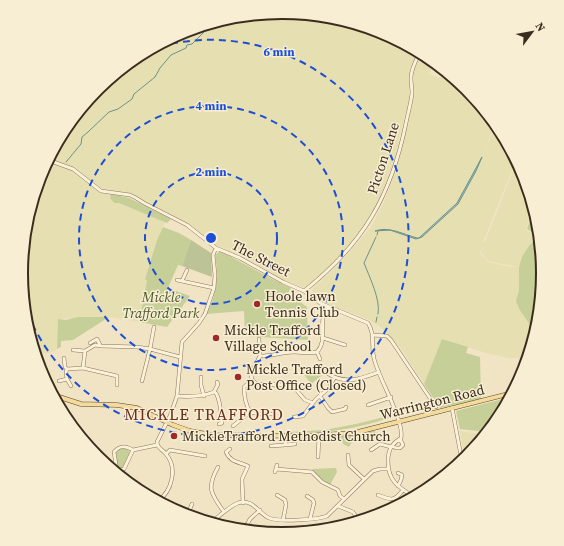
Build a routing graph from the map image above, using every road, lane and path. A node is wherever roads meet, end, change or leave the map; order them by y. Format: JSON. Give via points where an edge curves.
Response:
{"nodes":[{"id":1,"x":417,"y":58,"type":"edge"},
{"id":2,"x":54,"y":162,"type":"edge"},
{"id":3,"x":216,"y":248,"type":"junction"},
{"id":4,"x":187,"y":270,"type":"dead end"},
{"id":5,"x":177,"y":280,"type":"dead end"},
{"id":6,"x":182,"y":281,"type":"junction"},
{"id":7,"x":214,"y":288,"type":"junction"},
{"id":8,"x":304,"y":291,"type":"junction"},
{"id":9,"x":327,"y":306,"type":"junction"},
{"id":10,"x":154,"y":327,"type":"dead end"},
{"id":11,"x":373,"y":335,"type":"junction"},
{"id":12,"x":323,"y":338,"type":"junction"},
{"id":13,"x":260,"y":341,"type":"dead end"},
{"id":14,"x":90,"y":343,"type":"dead end"},
{"id":15,"x":100,"y":345,"type":"junction"},
{"id":16,"x":345,"y":345,"type":"dead end"},
{"id":17,"x":150,"y":348,"type":"junction"},
{"id":18,"x":73,"y":350,"type":"dead end"},
{"id":19,"x":85,"y":351,"type":"junction"},
{"id":20,"x":316,"y":352,"type":"junction"},
{"id":21,"x":260,"y":356,"type":"junction"},
{"id":22,"x":180,"y":357,"type":"junction"},
{"id":23,"x":64,"y":358,"type":"dead end"},
{"id":24,"x":320,"y":359,"type":"dead end"},
{"id":25,"x":83,"y":368,"type":"junction"},
{"id":26,"x":67,"y":369,"type":"junction"},
{"id":27,"x":379,"y":372,"type":"junction"},
{"id":28,"x":327,"y":373,"type":"dead end"},
{"id":29,"x":201,"y":378,"type":"dead end"},
{"id":30,"x":334,"y":378,"type":"junction"},
{"id":31,"x":68,"y":379,"type":"junction"},
{"id":32,"x":252,"y":380,"type":"junction"},
{"id":33,"x":59,"y":381,"type":"dead end"},
{"id":34,"x":142,"y":381,"type":"dead end"},
{"id":35,"x":219,"y":384,"type":"dead end"},
{"id":36,"x":117,"y":385,"type":"dead end"},
{"id":37,"x":71,"y":386,"type":"dead end"},
{"id":38,"x":214,"y":392,"type":"junction"},
{"id":39,"x":177,"y":396,"type":"junction"},
{"id":40,"x":204,"y":396,"type":"junction"},
{"id":41,"x":320,"y":396,"type":"junction"},
{"id":42,"x":504,"y":396,"type":"edge"},
{"id":43,"x":61,"y":397,"type":"edge"},
{"id":44,"x":391,"y":397,"type":"junction"},
{"id":45,"x":313,"y":404,"type":"junction"},
{"id":46,"x":368,"y":405,"type":"dead end"},
{"id":47,"x":346,"y":406,"type":"dead end"},
{"id":48,"x":436,"y":407,"type":"dead end"},
{"id":49,"x":452,"y":408,"type":"junction"},
{"id":50,"x":250,"y":412,"type":"junction"},
{"id":51,"x":270,"y":413,"type":"dead end"},
{"id":52,"x":294,"y":416,"type":"dead end"},
{"id":53,"x":399,"y":422,"type":"junction"},
{"id":54,"x":167,"y":423,"type":"junction"},
{"id":55,"x":219,"y":424,"type":"dead end"},
{"id":56,"x":232,"y":426,"type":"dead end"},
{"id":57,"x":286,"y":436,"type":"junction"},
{"id":58,"x":319,"y":436,"type":"junction"},
{"id":59,"x":400,"y":439,"type":"junction"},
{"id":60,"x":295,"y":444,"type":"dead end"},
{"id":61,"x":157,"y":445,"type":"junction"},
{"id":62,"x":285,"y":445,"type":"junction"},
{"id":63,"x":271,"y":446,"type":"dead end"},
{"id":64,"x":392,"y":446,"type":"junction"},
{"id":65,"x":371,"y":448,"type":"dead end"},
{"id":66,"x":230,"y":449,"type":"dead end"},
{"id":67,"x":132,"y":450,"type":"junction"},
{"id":68,"x":166,"y":454,"type":"junction"},
{"id":69,"x":461,"y":454,"type":"edge"},
{"id":70,"x":348,"y":455,"type":"dead end"},
{"id":71,"x":205,"y":456,"type":"dead end"},
{"id":72,"x":318,"y":457,"type":"dead end"},
{"id":73,"x":116,"y":465,"type":"edge"},
{"id":74,"x":218,"y":467,"type":"dead end"},
{"id":75,"x":276,"y":468,"type":"dead end"},
{"id":76,"x":388,"y":469,"type":"junction"},
{"id":77,"x":122,"y":470,"type":"edge"},
{"id":78,"x":401,"y":473,"type":"dead end"},
{"id":79,"x":364,"y":479,"type":"junction"},
{"id":80,"x":398,"y":486,"type":"junction"},
{"id":81,"x":403,"y":490,"type":"junction"},
{"id":82,"x":408,"y":493,"type":"edge"},
{"id":83,"x":277,"y":495,"type":"dead end"},
{"id":84,"x":378,"y":495,"type":"dead end"},
{"id":85,"x":162,"y":496,"type":"edge"},
{"id":86,"x":344,"y":499,"type":"junction"},
{"id":87,"x":307,"y":501,"type":"dead end"},
{"id":88,"x":244,"y":503,"type":"junction"},
{"id":89,"x":192,"y":504,"type":"dead end"},
{"id":90,"x":338,"y":506,"type":"junction"},
{"id":91,"x":190,"y":510,"type":"edge"},
{"id":92,"x":260,"y":510,"type":"junction"},
{"id":93,"x":224,"y":512,"type":"junction"},
{"id":94,"x":355,"y":516,"type":"edge"},
{"id":95,"x":216,"y":518,"type":"edge"},
{"id":96,"x":310,"y":519,"type":"junction"},
{"id":97,"x":283,"y":520,"type":"junction"},
{"id":98,"x":248,"y":524,"type":"edge"}],
"edges":[{"from":1,"to":8,"type":"street","name":"Picton Lane","via":[[411,76],[412,92],[405,126],[387,189],[354,244],[336,264]]},
{"from":2,"to":3,"type":"street","name":"The Street","via":[[72,169],[101,190],[136,198],[187,225]]},
{"from":3,"to":7,"type":"street","via":[[213,255]]},
{"from":3,"to":8,"type":"street","name":"The Street"},
{"from":4,"to":6,"type":"street"},
{"from":5,"to":6,"type":"street"},
{"from":6,"to":7,"type":"street"},
{"from":7,"to":22,"type":"street","via":[[199,323],[182,342]]},
{"from":8,"to":9,"type":"street","name":"The Street"},
{"from":9,"to":11,"type":"street","name":"The Street","via":[[368,323]]},
{"from":9,"to":12,"type":"street","via":[[323,319]]},
{"from":10,"to":17,"type":"street"},
{"from":11,"to":27,"type":"street","via":[[372,351]]},
{"from":11,"to":48,"type":"street","via":[[387,336],[391,340]]},
{"from":12,"to":16,"type":"street"},
{"from":12,"to":20,"type":"street"},
{"from":13,"to":21,"type":"street"},
{"from":14,"to":15,"type":"street","via":[[97,339]]},
{"from":15,"to":17,"type":"street"},
{"from":15,"to":19,"type":"street","via":[[91,346]]},
{"from":17,"to":22,"type":"street"},
{"from":17,"to":34,"type":"street"},
{"from":18,"to":19,"type":"street"},
{"from":19,"to":25,"type":"street"},
{"from":20,"to":21,"type":"street"},
{"from":20,"to":24,"type":"street"},
{"from":21,"to":32,"type":"street","via":[[251,374]]},
{"from":22,"to":39,"type":"street"},
{"from":23,"to":26,"type":"street"},
{"from":25,"to":26,"type":"street"},
{"from":25,"to":36,"type":"street","via":[[117,376]]},
{"from":26,"to":31,"type":"street"},
{"from":27,"to":30,"type":"street","via":[[355,380]]},
{"from":27,"to":44,"type":"street"},
{"from":28,"to":30,"type":"street"},
{"from":29,"to":40,"type":"street"},
{"from":30,"to":41,"type":"street","via":[[329,388]]},
{"from":31,"to":33,"type":"street"},
{"from":31,"to":37,"type":"street"},
{"from":32,"to":45,"type":"street","via":[[257,384],[292,385],[305,400]]},
{"from":32,"to":50,"type":"street","via":[[244,387],[245,400]]},
{"from":35,"to":38,"type":"street"},
{"from":38,"to":40,"type":"street"},
{"from":38,"to":55,"type":"street","via":[[218,396],[221,408],[222,423]]},
{"from":39,"to":40,"type":"street"},
{"from":39,"to":54,"type":"street"},
{"from":41,"to":45,"type":"street"},
{"from":41,"to":47,"type":"street","via":[[332,412],[345,409]]},
{"from":42,"to":49,"type":"main road","name":"Warrington Road"},
{"from":43,"to":54,"type":"main road","name":"Warrington Road","via":[[82,404],[137,408]]},
{"from":44,"to":46,"type":"street"},
{"from":44,"to":53,"type":"street"},
{"from":45,"to":52,"type":"street","via":[[303,416]]},
{"from":49,"to":53,"type":"main road","name":"Warrington Road"},
{"from":49,"to":69,"type":"street"},
{"from":50,"to":51,"type":"street"},
{"from":50,"to":56,"type":"street"},
{"from":53,"to":58,"type":"main road","name":"Warrington Road","via":[[354,433]]},
{"from":53,"to":59,"type":"street","via":[[402,436]]},
{"from":54,"to":57,"type":"main road","name":"Warrington Road","via":[[212,435]]},
{"from":54,"to":61,"type":"street"},
{"from":57,"to":58,"type":"main road","name":"Warrington Road"},
{"from":57,"to":62,"type":"street"},
{"from":58,"to":72,"type":"street"},
{"from":59,"to":64,"type":"street"},
{"from":59,"to":64,"type":"street","via":[[403,445],[400,448]]},
{"from":60,"to":62,"type":"street"},
{"from":61,"to":67,"type":"street"},
{"from":61,"to":68,"type":"street"},
{"from":62,"to":63,"type":"street"},
{"from":64,"to":65,"type":"street","via":[[380,444]]},
{"from":64,"to":76,"type":"street","via":[[388,457]]},
{"from":66,"to":88,"type":"street","via":[[226,452],[228,457],[248,466],[242,479]]},
{"from":67,"to":73,"type":"street","via":[[122,446],[114,452]]},
{"from":67,"to":77,"type":"street"},
{"from":68,"to":71,"type":"street","via":[[170,450]]},
{"from":68,"to":85,"type":"street","via":[[171,464],[172,475],[169,487]]},
{"from":70,"to":79,"type":"street","via":[[349,464]]},
{"from":74,"to":93,"type":"street","via":[[212,477],[211,487],[213,496]]},
{"from":75,"to":86,"type":"street","via":[[312,472],[322,482],[338,490]]},
{"from":76,"to":79,"type":"street","via":[[380,469]]},
{"from":76,"to":80,"type":"street","via":[[390,477]]},
{"from":78,"to":80,"type":"street"},
{"from":79,"to":86,"type":"street"},
{"from":80,"to":81,"type":"street"},
{"from":81,"to":82,"type":"street"},
{"from":81,"to":84,"type":"street","via":[[397,498],[390,499]]},
{"from":83,"to":97,"type":"street","via":[[279,499],[285,500]]},
{"from":86,"to":90,"type":"street"},
{"from":87,"to":96,"type":"street","via":[[308,497],[314,502]]},
{"from":88,"to":92,"type":"street","via":[[250,503]]},
{"from":88,"to":93,"type":"street","via":[[238,503]]},
{"from":89,"to":91,"type":"street"},
{"from":90,"to":94,"type":"street","via":[[353,512]]},
{"from":90,"to":96,"type":"street","via":[[327,516]]},
{"from":92,"to":97,"type":"street","via":[[271,519]]},
{"from":92,"to":98,"type":"street"},
{"from":93,"to":95,"type":"street"},
{"from":96,"to":97,"type":"street"}]}
